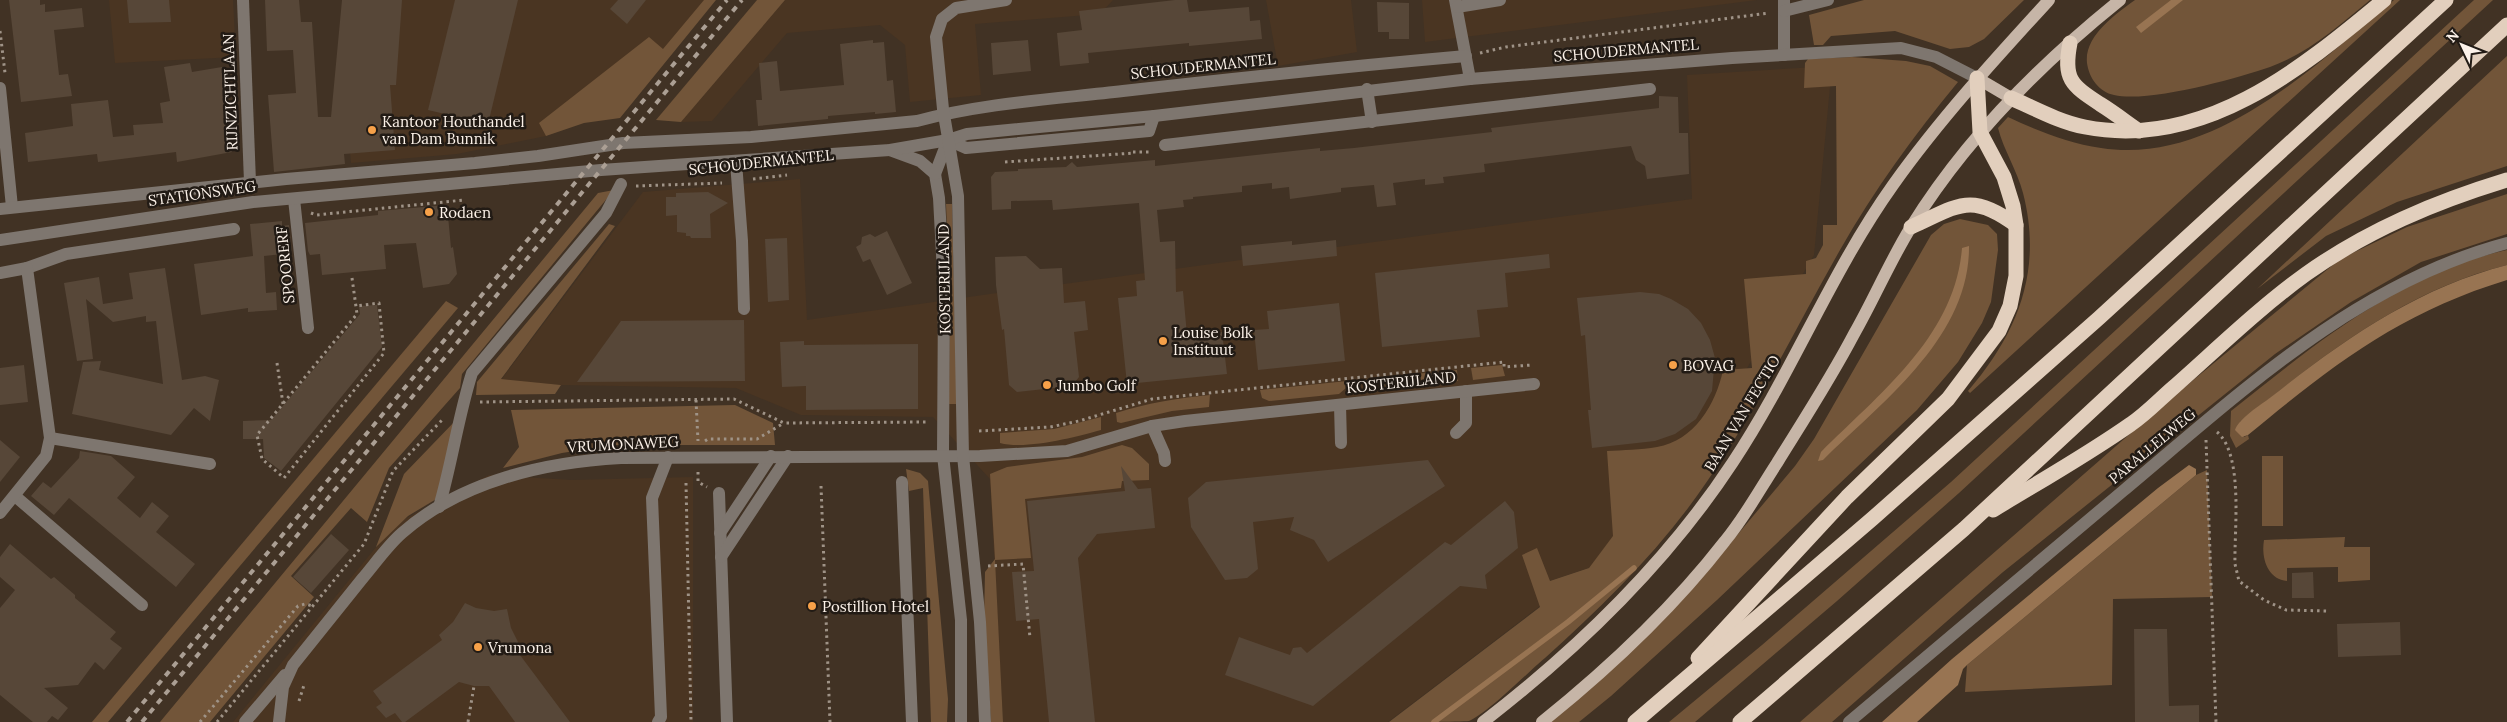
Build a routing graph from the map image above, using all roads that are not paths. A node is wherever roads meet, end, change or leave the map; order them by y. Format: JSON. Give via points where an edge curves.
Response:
{"nodes":[{"id":1,"x":243,"y":0,"type":"edge"},
{"id":2,"x":1006,"y":0,"type":"edge"},
{"id":3,"x":1500,"y":0,"type":"edge"},
{"id":4,"x":1828,"y":0,"type":"edge"},
{"id":5,"x":2049,"y":0,"type":"edge"},
{"id":6,"x":2120,"y":0,"type":"edge"},
{"id":7,"x":2384,"y":0,"type":"edge"},
{"id":8,"x":2446,"y":0,"type":"edge"},
{"id":9,"x":1456,"y":3,"type":"edge"},
{"id":10,"x":1784,"y":5,"type":"edge"},
{"id":11,"x":2507,"y":25,"type":"edge"},
{"id":12,"x":2070,"y":43,"type":"junction"},
{"id":13,"x":1784,"y":55,"type":"junction"},
{"id":14,"x":1466,"y":56,"type":"junction"},
{"id":15,"x":1977,"y":78,"type":"junction"},
{"id":16,"x":1470,"y":79,"type":"junction"},
{"id":17,"x":3,"y":84,"type":"edge"},
{"id":18,"x":1650,"y":88,"type":"dead end"},
{"id":19,"x":1367,"y":89,"type":"junction"},
{"id":20,"x":2010,"y":98,"type":"junction"},
{"id":21,"x":944,"y":114,"type":"junction"},
{"id":22,"x":1372,"y":122,"type":"junction"},
{"id":23,"x":1980,"y":132,"type":"junction"},
{"id":24,"x":2141,"y":132,"type":"junction"},
{"id":25,"x":948,"y":140,"type":"junction"},
{"id":26,"x":615,"y":144,"type":"joint"},
{"id":27,"x":1165,"y":145,"type":"dead end"},
{"id":28,"x":890,"y":150,"type":"junction"},
{"id":29,"x":736,"y":162,"type":"junction"},
{"id":30,"x":406,"y":169,"type":"junction"},
{"id":31,"x":593,"y":171,"type":"joint"},
{"id":32,"x":934,"y":174,"type":"junction"},
{"id":33,"x":2507,"y":180,"type":"edge"},
{"id":34,"x":250,"y":182,"type":"junction"},
{"id":35,"x":621,"y":184,"type":"road end"},
{"id":36,"x":409,"y":188,"type":"junction"},
{"id":37,"x":294,"y":199,"type":"junction"},
{"id":38,"x":6,"y":208,"type":"edge"},
{"id":39,"x":2016,"y":225,"type":"junction"},
{"id":40,"x":1911,"y":227,"type":"junction"},
{"id":41,"x":234,"y":229,"type":"dead end"},
{"id":42,"x":0,"y":240,"type":"edge"},
{"id":43,"x":2507,"y":243,"type":"edge"},
{"id":44,"x":26,"y":268,"type":"junction"},
{"id":45,"x":0,"y":273,"type":"edge"},
{"id":46,"x":744,"y":309,"type":"dead end"},
{"id":47,"x":308,"y":328,"type":"dead end"},
{"id":48,"x":1534,"y":384,"type":"dead end"},
{"id":49,"x":1466,"y":391,"type":"junction"},
{"id":50,"x":1340,"y":405,"type":"junction"},
{"id":51,"x":1152,"y":426,"type":"junction"},
{"id":52,"x":1456,"y":433,"type":"dead end"},
{"id":53,"x":50,"y":438,"type":"junction"},
{"id":54,"x":1341,"y":443,"type":"dead end"},
{"id":55,"x":943,"y":455,"type":"junction"},
{"id":56,"x":771,"y":456,"type":"junction"},
{"id":57,"x":788,"y":456,"type":"junction"},
{"id":58,"x":963,"y":456,"type":"junction"},
{"id":59,"x":668,"y":457,"type":"junction"},
{"id":60,"x":1165,"y":461,"type":"dead end"},
{"id":61,"x":210,"y":464,"type":"dead end"},
{"id":62,"x":902,"y":482,"type":"dead end"},
{"id":63,"x":719,"y":493,"type":"road end"},
{"id":64,"x":14,"y":496,"type":"junction"},
{"id":65,"x":438,"y":507,"type":"junction"},
{"id":66,"x":0,"y":513,"type":"edge"},
{"id":67,"x":1964,"y":529,"type":"junction"},
{"id":68,"x":720,"y":534,"type":"junction"},
{"id":69,"x":721,"y":557,"type":"junction"},
{"id":70,"x":142,"y":605,"type":"dead end"},
{"id":71,"x":293,"y":665,"type":"junction"},
{"id":72,"x":1649,"y":711,"type":"junction"},
{"id":73,"x":277,"y":720,"type":"edge"},
{"id":74,"x":246,"y":722,"type":"edge"},
{"id":75,"x":658,"y":722,"type":"edge"},
{"id":76,"x":727,"y":722,"type":"edge"},
{"id":77,"x":912,"y":722,"type":"edge"},
{"id":78,"x":961,"y":722,"type":"edge"},
{"id":79,"x":985,"y":722,"type":"edge"},
{"id":80,"x":1483,"y":722,"type":"edge"},
{"id":81,"x":1542,"y":722,"type":"edge"},
{"id":82,"x":1635,"y":722,"type":"edge"},
{"id":83,"x":1740,"y":722,"type":"edge"},
{"id":84,"x":1850,"y":722,"type":"edge"}],
"edges":[{"from":1,"to":34,"type":"street","name":"RIJNZICHTLAAN"},
{"from":2,"to":21,"type":"street","via":[[956,8],[942,19],[936,37]]},
{"from":3,"to":9,"type":"street"},
{"from":4,"to":10,"type":"street"},
{"from":5,"to":15,"type":"main road"},
{"from":6,"to":12,"type":"main road"},
{"from":7,"to":24,"type":"highway","via":[[2309,61],[2260,91],[2230,107],[2181,125]]},
{"from":8,"to":72,"type":"highway","via":[[2099,318]]},
{"from":9,"to":14,"type":"street"},
{"from":10,"to":13,"type":"street"},
{"from":11,"to":67,"type":"highway"},
{"from":12,"to":20,"type":"main road"},
{"from":12,"to":24,"type":"highway","via":[[2067,65],[2074,85]]},
{"from":13,"to":15,"type":"street","name":"SCHOUDERMANTEL","via":[[1901,48],[1936,57]]},
{"from":13,"to":16,"type":"street","name":"SCHOUDERMANTEL"},
{"from":14,"to":16,"type":"street"},
{"from":14,"to":21,"type":"street","name":"SCHOUDERMANTEL","via":[[1310,70]]},
{"from":15,"to":20,"type":"main road","name":"SCHOUDERMANTEL"},
{"from":15,"to":23,"type":"highway"},
{"from":15,"to":80,"type":"main road","name":"BAAN VAN FECTIO","via":[[1893,186],[1835,278],[1786,372],[1734,461],[1696,516],[1624,599],[1563,656]]},
{"from":16,"to":19,"type":"street","name":"SCHOUDERMANTEL"},
{"from":17,"to":38,"type":"street"},
{"from":18,"to":22,"type":"street"},
{"from":19,"to":22,"type":"street"},
{"from":19,"to":25,"type":"street","name":"SCHOUDERMANTEL","via":[[1154,116],[967,134]]},
{"from":20,"to":23,"type":"main road"},
{"from":20,"to":24,"type":"highway","via":[[2070,123]]},
{"from":21,"to":25,"type":"street"},
{"from":21,"to":26,"type":"street","name":"SCHOUDERMANTEL","via":[[917,121],[751,137]]},
{"from":22,"to":27,"type":"street"},
{"from":23,"to":39,"type":"highway","via":[[2004,177]]},
{"from":23,"to":40,"type":"main road"},
{"from":25,"to":28,"type":"street","name":"SCHOUDERMANTEL"},
{"from":25,"to":32,"type":"street"},
{"from":25,"to":58,"type":"street","name":"KOSTERIJLAND","via":[[958,196]]},
{"from":26,"to":30,"type":"street","name":"STATIONSWEG","via":[[538,156]]},
{"from":28,"to":29,"type":"street","name":"SCHOUDERMANTEL"},
{"from":28,"to":32,"type":"street","via":[[920,161]]},
{"from":29,"to":31,"type":"street","name":"SCHOUDERMANTEL"},
{"from":29,"to":46,"type":"street"},
{"from":30,"to":34,"type":"street","name":"STATIONSWEG"},
{"from":30,"to":36,"type":"street"},
{"from":31,"to":36,"type":"street","name":"STATIONSWEG"},
{"from":32,"to":55,"type":"street","name":"KOSTERIJLAND","via":[[939,198],[944,292]]},
{"from":33,"to":67,"type":"highway","via":[[2458,195],[2370,233],[2271,302],[2132,424]]},
{"from":34,"to":38,"type":"street","name":"STATIONSWEG"},
{"from":35,"to":65,"type":"street","via":[[606,213],[472,373]]},
{"from":36,"to":37,"type":"street","name":"STATIONSWEG"},
{"from":37,"to":42,"type":"street","name":"STATIONSWEG"},
{"from":37,"to":47,"type":"street","name":"SPOORERF"},
{"from":39,"to":40,"type":"highway","via":[[1995,210],[1978,204],[1964,204]]},
{"from":39,"to":72,"type":"highway","via":[[2016,276],[2010,306],[1999,331],[1978,361],[1948,399],[1846,497]]},
{"from":40,"to":81,"type":"main road","via":[[1834,370],[1726,540],[1689,584],[1596,679]]},
{"from":41,"to":44,"type":"street","via":[[66,254]]},
{"from":43,"to":84,"type":"street","name":"PARALLELWEG","via":[[2438,265],[2368,301],[2300,347],[2205,422]]},
{"from":44,"to":45,"type":"street"},
{"from":44,"to":53,"type":"street"},
{"from":48,"to":49,"type":"street","name":"KOSTERIJLAND"},
{"from":49,"to":50,"type":"street","name":"KOSTERIJLAND"},
{"from":49,"to":52,"type":"street","name":"KOSTERIJLAND","via":[[1466,423]]},
{"from":50,"to":51,"type":"street","name":"KOSTERIJLAND"},
{"from":50,"to":54,"type":"street","name":"KOSTERIJLAND"},
{"from":51,"to":58,"type":"street","name":"KOSTERIJLAND","via":[[1067,451]]},
{"from":51,"to":60,"type":"street"},
{"from":53,"to":61,"type":"street"},
{"from":53,"to":64,"type":"street","via":[[46,456]]},
{"from":55,"to":57,"type":"street","name":"VRUMONAWEG"},
{"from":55,"to":58,"type":"street","name":"KOSTERIJLAND"},
{"from":55,"to":78,"type":"street","name":"KOSTERIJLAND","via":[[961,620]]},
{"from":56,"to":57,"type":"street","name":"VRUMONAWEG"},
{"from":56,"to":59,"type":"street","name":"VRUMONAWEG","via":[[698,452]]},
{"from":56,"to":68,"type":"street"},
{"from":57,"to":69,"type":"street"},
{"from":58,"to":79,"type":"street","name":"KOSTERIJLAND","via":[[980,622]]},
{"from":59,"to":65,"type":"street","name":"VRUMONAWEG","via":[[584,460],[546,467],[476,488]]},
{"from":59,"to":75,"type":"street","via":[[652,498],[661,717]]},
{"from":62,"to":77,"type":"street"},
{"from":63,"to":68,"type":"street"},
{"from":64,"to":66,"type":"street"},
{"from":64,"to":70,"type":"street"},
{"from":65,"to":71,"type":"street","name":"VRUMONAWEG","via":[[400,534]]},
{"from":67,"to":83,"type":"highway"},
{"from":68,"to":69,"type":"street"},
{"from":69,"to":76,"type":"street"},
{"from":71,"to":73,"type":"street","name":"VRUMONAWEG","via":[[283,687]]},
{"from":71,"to":74,"type":"street"},
{"from":72,"to":82,"type":"highway"}]}
